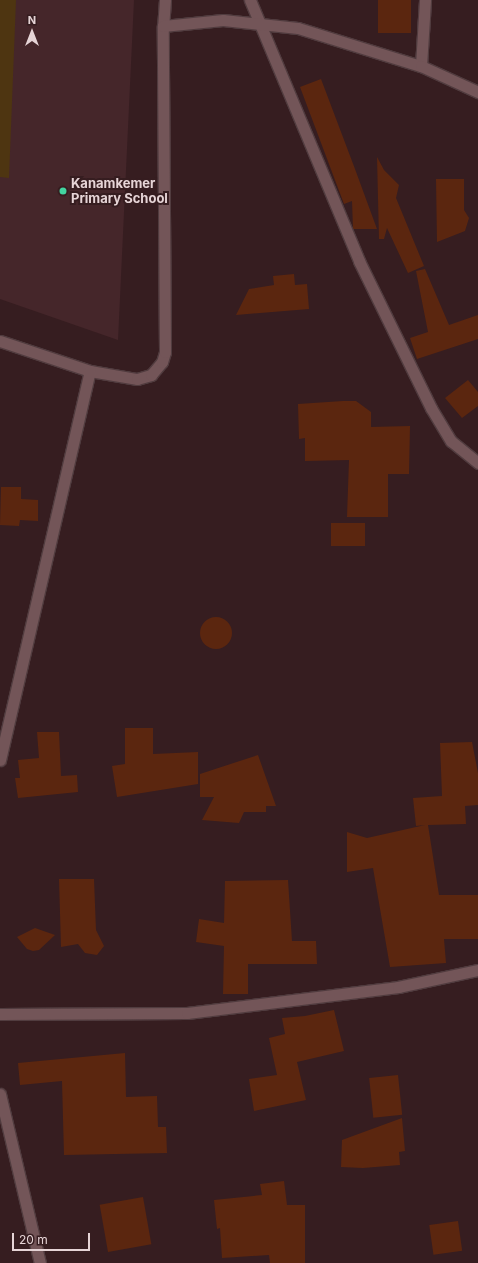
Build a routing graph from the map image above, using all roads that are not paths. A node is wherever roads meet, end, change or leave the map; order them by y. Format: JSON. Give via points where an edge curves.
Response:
{"nodes":[{"id":1,"x":166,"y":0,"type":"edge"},
{"id":2,"x":250,"y":0,"type":"edge"},
{"id":3,"x":425,"y":0,"type":"edge"},
{"id":4,"x":259,"y":23,"type":"junction"},
{"id":5,"x":163,"y":26,"type":"junction"},
{"id":6,"x":421,"y":66,"type":"junction"},
{"id":7,"x":478,"y":92,"type":"edge"},
{"id":8,"x":0,"y":341,"type":"edge"},
{"id":9,"x":90,"y":371,"type":"junction"},
{"id":10,"x":478,"y":463,"type":"edge"},
{"id":11,"x":0,"y":760,"type":"edge"},
{"id":12,"x":478,"y":970,"type":"edge"},
{"id":13,"x":0,"y":1014,"type":"edge"},
{"id":14,"x":0,"y":1094,"type":"edge"},
{"id":15,"x":40,"y":1263,"type":"edge"}],
"edges":[{"from":1,"to":5,"type":"street"},
{"from":2,"to":4,"type":"street"},
{"from":3,"to":6,"type":"street"},
{"from":4,"to":5,"type":"street","via":[[223,20]]},
{"from":4,"to":6,"type":"street","via":[[298,28]]},
{"from":4,"to":10,"type":"street","via":[[359,262],[428,402],[451,441]]},
{"from":5,"to":9,"type":"street","via":[[165,352],[158,370],[137,379]]},
{"from":6,"to":7,"type":"street"},
{"from":8,"to":9,"type":"street"},
{"from":9,"to":11,"type":"street"},
{"from":12,"to":13,"type":"street","via":[[391,988],[187,1013]]},
{"from":14,"to":15,"type":"street"}]}
